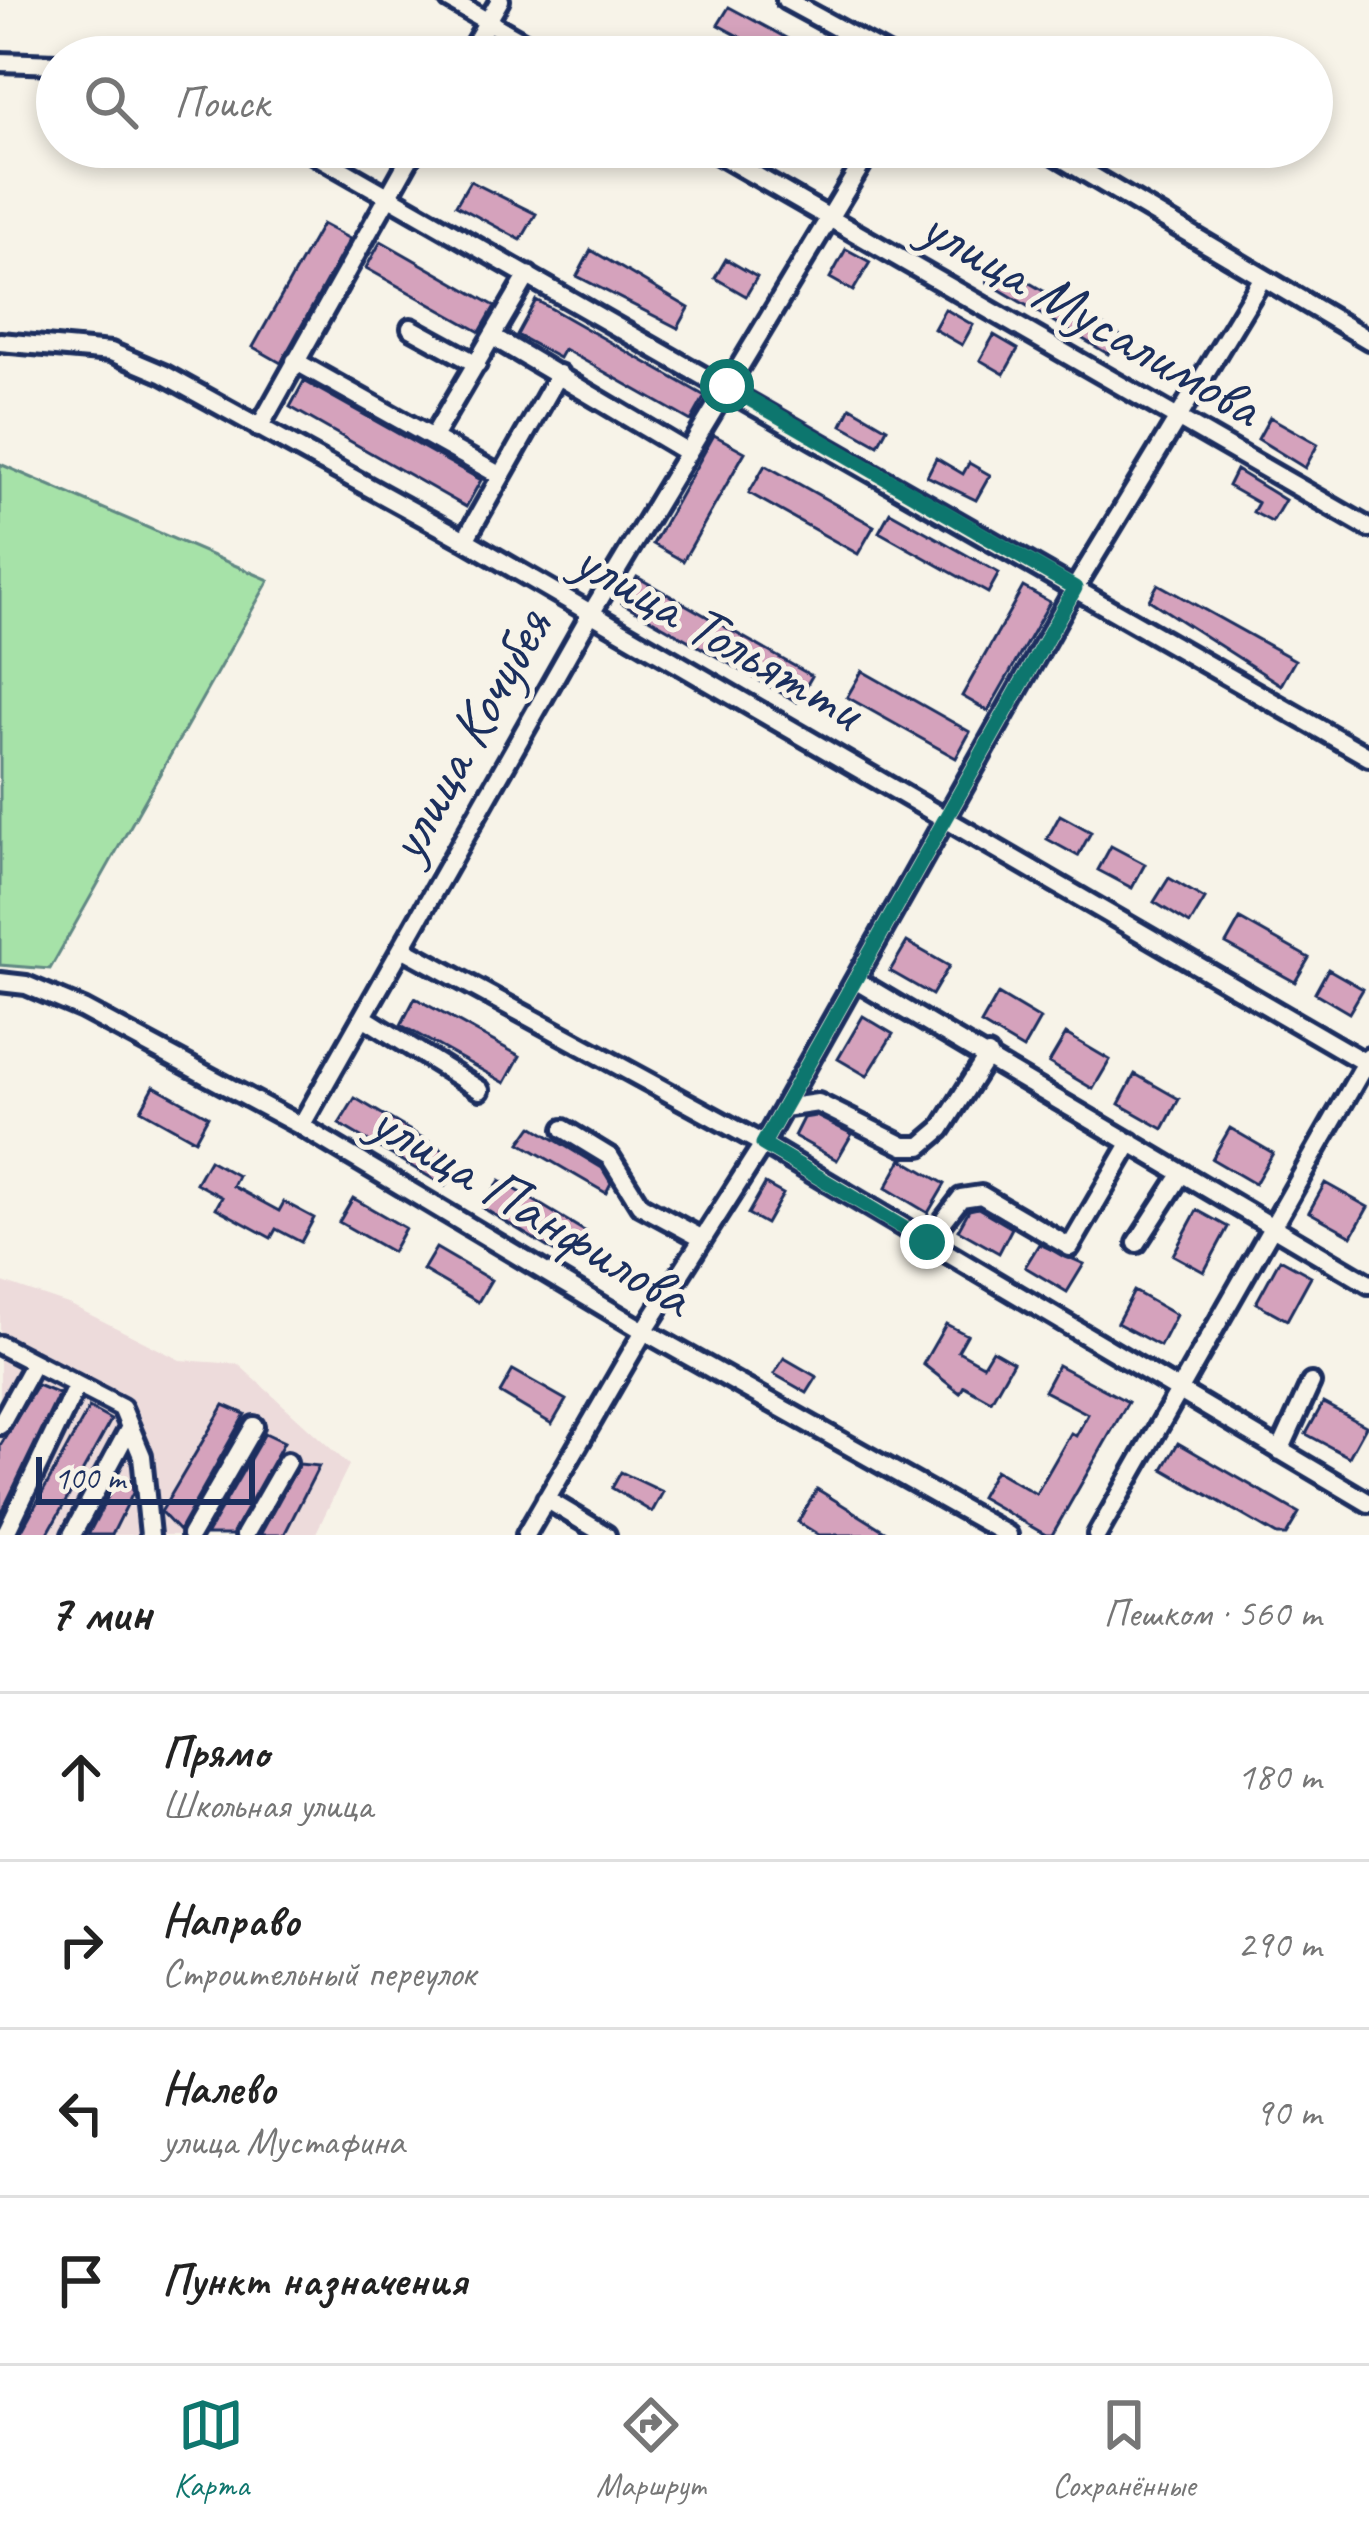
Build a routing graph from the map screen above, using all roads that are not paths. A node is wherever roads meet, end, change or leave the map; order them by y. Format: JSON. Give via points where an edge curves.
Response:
{"nodes":[{"id":1,"x":450,"y":0,"type":"edge"},
{"id":2,"x":500,"y":0,"type":"edge"},
{"id":3,"x":786,"y":0,"type":"edge"},
{"id":4,"x":487,"y":22,"type":"junction"},
{"id":5,"x":479,"y":36,"type":"edge"},
{"id":6,"x":512,"y":36,"type":"edge"},
{"id":7,"x":852,"y":36,"type":"edge"},
{"id":8,"x":0,"y":62,"type":"edge"},
{"id":9,"x":36,"y":63,"type":"edge"},
{"id":10,"x":338,"y":168,"type":"edge"},
{"id":11,"x":404,"y":168,"type":"edge"},
{"id":12,"x":743,"y":168,"type":"edge"},
{"id":13,"x":858,"y":168,"type":"edge"},
{"id":14,"x":1078,"y":168,"type":"edge"},
{"id":15,"x":388,"y":197,"type":"junction"},
{"id":16,"x":827,"y":216,"type":"junction"},
{"id":17,"x":528,"y":275,"type":"junction"},
{"id":18,"x":1262,"y":279,"type":"junction"},
{"id":19,"x":411,"y":328,"type":"dead end"},
{"id":20,"x":493,"y":338,"type":"junction"},
{"id":21,"x":1369,"y":340,"type":"edge"},
{"id":22,"x":0,"y":342,"type":"edge"},
{"id":23,"x":295,"y":362,"type":"junction"},
{"id":24,"x":476,"y":364,"type":"junction"},
{"id":25,"x":559,"y":374,"type":"junction"},
{"id":26,"x":727,"y":386,"type":"junction"},
{"id":27,"x":1174,"y":420,"type":"junction"},
{"id":28,"x":259,"y":428,"type":"junction"},
{"id":29,"x":434,"y":436,"type":"junction"},
{"id":30,"x":687,"y":452,"type":"junction"},
{"id":31,"x":501,"y":476,"type":"junction"},
{"id":32,"x":1369,"y":528,"type":"edge"},
{"id":33,"x":465,"y":540,"type":"junction"},
{"id":34,"x":1075,"y":588,"type":"junction"},
{"id":35,"x":590,"y":615,"type":"junction"},
{"id":36,"x":1369,"y":758,"type":"edge"},
{"id":37,"x":944,"y":819,"type":"junction"},
{"id":38,"x":402,"y":948,"type":"junction"},
{"id":39,"x":855,"y":980,"type":"junction"},
{"id":40,"x":0,"y":982,"type":"edge"},
{"id":41,"x":363,"y":1016,"type":"junction"},
{"id":42,"x":988,"y":1055,"type":"junction"},
{"id":43,"x":1368,"y":1062,"type":"edge"},
{"id":44,"x":480,"y":1090,"type":"dead end"},
{"id":45,"x":783,"y":1108,"type":"junction"},
{"id":46,"x":301,"y":1126,"type":"junction"},
{"id":47,"x":564,"y":1129,"type":"dead end"},
{"id":48,"x":1131,"y":1142,"type":"junction"},
{"id":49,"x":763,"y":1144,"type":"junction"},
{"id":50,"x":1182,"y":1173,"type":"junction"},
{"id":51,"x":1273,"y":1228,"type":"junction"},
{"id":52,"x":701,"y":1238,"type":"junction"},
{"id":53,"x":927,"y":1242,"type":"junction"},
{"id":54,"x":1137,"y":1243,"type":"dead end"},
{"id":55,"x":1369,"y":1284,"type":"edge"},
{"id":56,"x":644,"y":1331,"type":"junction"},
{"id":57,"x":0,"y":1345,"type":"edge"},
{"id":58,"x":34,"y":1363,"type":"junction"},
{"id":59,"x":1311,"y":1384,"type":"dead end"},
{"id":60,"x":77,"y":1385,"type":"junction"},
{"id":61,"x":1181,"y":1393,"type":"junction"},
{"id":62,"x":0,"y":1425,"type":"edge"},
{"id":63,"x":254,"y":1426,"type":"dead end"},
{"id":64,"x":130,"y":1427,"type":"junction"},
{"id":65,"x":1280,"y":1451,"type":"junction"},
{"id":66,"x":287,"y":1462,"type":"dead end"},
{"id":67,"x":546,"y":1499,"type":"junction"},
{"id":68,"x":1369,"y":1503,"type":"edge"},
{"id":69,"x":145,"y":1509,"type":"junction"},
{"id":70,"x":5,"y":1535,"type":"edge"},
{"id":71,"x":72,"y":1535,"type":"edge"},
{"id":72,"x":132,"y":1535,"type":"edge"},
{"id":73,"x":150,"y":1535,"type":"edge"},
{"id":74,"x":191,"y":1535,"type":"edge"},
{"id":75,"x":245,"y":1535,"type":"edge"},
{"id":76,"x":526,"y":1535,"type":"edge"},
{"id":77,"x":607,"y":1535,"type":"edge"},
{"id":78,"x":1007,"y":1535,"type":"edge"},
{"id":79,"x":1097,"y":1535,"type":"edge"}],
"edges":[{"from":1,"to":4,"type":"street"},
{"from":2,"to":4,"type":"street"},
{"from":3,"to":7,"type":"street"},
{"from":4,"to":5,"type":"street"},
{"from":4,"to":6,"type":"street"},
{"from":8,"to":9,"type":"street"},
{"from":10,"to":15,"type":"street"},
{"from":11,"to":15,"type":"street"},
{"from":12,"to":16,"type":"street","name":"улица Мусалимова"},
{"from":13,"to":16,"type":"street","name":"улица Кочубея"},
{"from":14,"to":18,"type":"street"},
{"from":15,"to":17,"type":"street"},
{"from":15,"to":23,"type":"street"},
{"from":16,"to":26,"type":"street","name":"улица Кочубея"},
{"from":16,"to":27,"type":"street","name":"улица Мусалимова"},
{"from":17,"to":20,"type":"street"},
{"from":17,"to":26,"type":"street"},
{"from":18,"to":21,"type":"street"},
{"from":18,"to":27,"type":"street"},
{"from":19,"to":24,"type":"street"},
{"from":20,"to":24,"type":"street"},
{"from":20,"to":25,"type":"street"},
{"from":22,"to":28,"type":"street","name":"улица Тольятти","via":[[111,352]]},
{"from":23,"to":28,"type":"street"},
{"from":23,"to":29,"type":"street"},
{"from":24,"to":29,"type":"street"},
{"from":25,"to":30,"type":"street"},
{"from":25,"to":31,"type":"street"},
{"from":26,"to":30,"type":"street","name":"улица Кочубея"},
{"from":26,"to":34,"type":"street"},
{"from":27,"to":32,"type":"street","name":"улица Мусалимова"},
{"from":27,"to":34,"type":"street"},
{"from":28,"to":33,"type":"street","name":"улица Тольятти"},
{"from":29,"to":31,"type":"street"},
{"from":30,"to":35,"type":"street","name":"улица Кочубея"},
{"from":31,"to":33,"type":"street"},
{"from":33,"to":35,"type":"street","name":"улица Тольятти"},
{"from":34,"to":36,"type":"street"},
{"from":34,"to":37,"type":"street"},
{"from":35,"to":37,"type":"street","name":"улица Тольятти"},
{"from":35,"to":38,"type":"street","name":"улица Кочубея"},
{"from":37,"to":39,"type":"street"},
{"from":37,"to":43,"type":"street","name":"улица Тольятти"},
{"from":38,"to":41,"type":"street","name":"улица Кочубея"},
{"from":38,"to":49,"type":"street"},
{"from":39,"to":42,"type":"street"},
{"from":39,"to":45,"type":"street"},
{"from":40,"to":46,"type":"street","name":"улица Панфилова","via":[[83,1010]]},
{"from":41,"to":44,"type":"street"},
{"from":41,"to":46,"type":"street","name":"улица Кочубея"},
{"from":42,"to":45,"type":"street","via":[[921,1146],[904,1146],[818,1103]]},
{"from":42,"to":48,"type":"street"},
{"from":43,"to":51,"type":"street"},
{"from":45,"to":49,"type":"street"},
{"from":46,"to":56,"type":"street","name":"улица Панфилова"},
{"from":47,"to":52,"type":"street","via":[[610,1157],[640,1204]]},
{"from":48,"to":50,"type":"street"},
{"from":48,"to":53,"type":"street","via":[[1070,1247],[981,1195],[961,1198]]},
{"from":49,"to":52,"type":"street"},
{"from":49,"to":53,"type":"street"},
{"from":50,"to":51,"type":"street"},
{"from":50,"to":54,"type":"street"},
{"from":51,"to":55,"type":"street"},
{"from":51,"to":61,"type":"street"},
{"from":52,"to":56,"type":"street"},
{"from":53,"to":61,"type":"street"},
{"from":56,"to":67,"type":"street"},
{"from":56,"to":78,"type":"street","name":"улица Панфилова"},
{"from":57,"to":58,"type":"street"},
{"from":58,"to":60,"type":"street"},
{"from":58,"to":62,"type":"street"},
{"from":59,"to":65,"type":"street"},
{"from":60,"to":64,"type":"street","via":[[122,1408]]},
{"from":60,"to":70,"type":"street"},
{"from":61,"to":65,"type":"street"},
{"from":61,"to":79,"type":"street"},
{"from":63,"to":74,"type":"street"},
{"from":64,"to":69,"type":"street","via":[[142,1456]]},
{"from":64,"to":71,"type":"street"},
{"from":65,"to":68,"type":"street"},
{"from":66,"to":75,"type":"street"},
{"from":67,"to":76,"type":"street"},
{"from":67,"to":77,"type":"street"},
{"from":69,"to":72,"type":"street"},
{"from":69,"to":73,"type":"street"}]}
